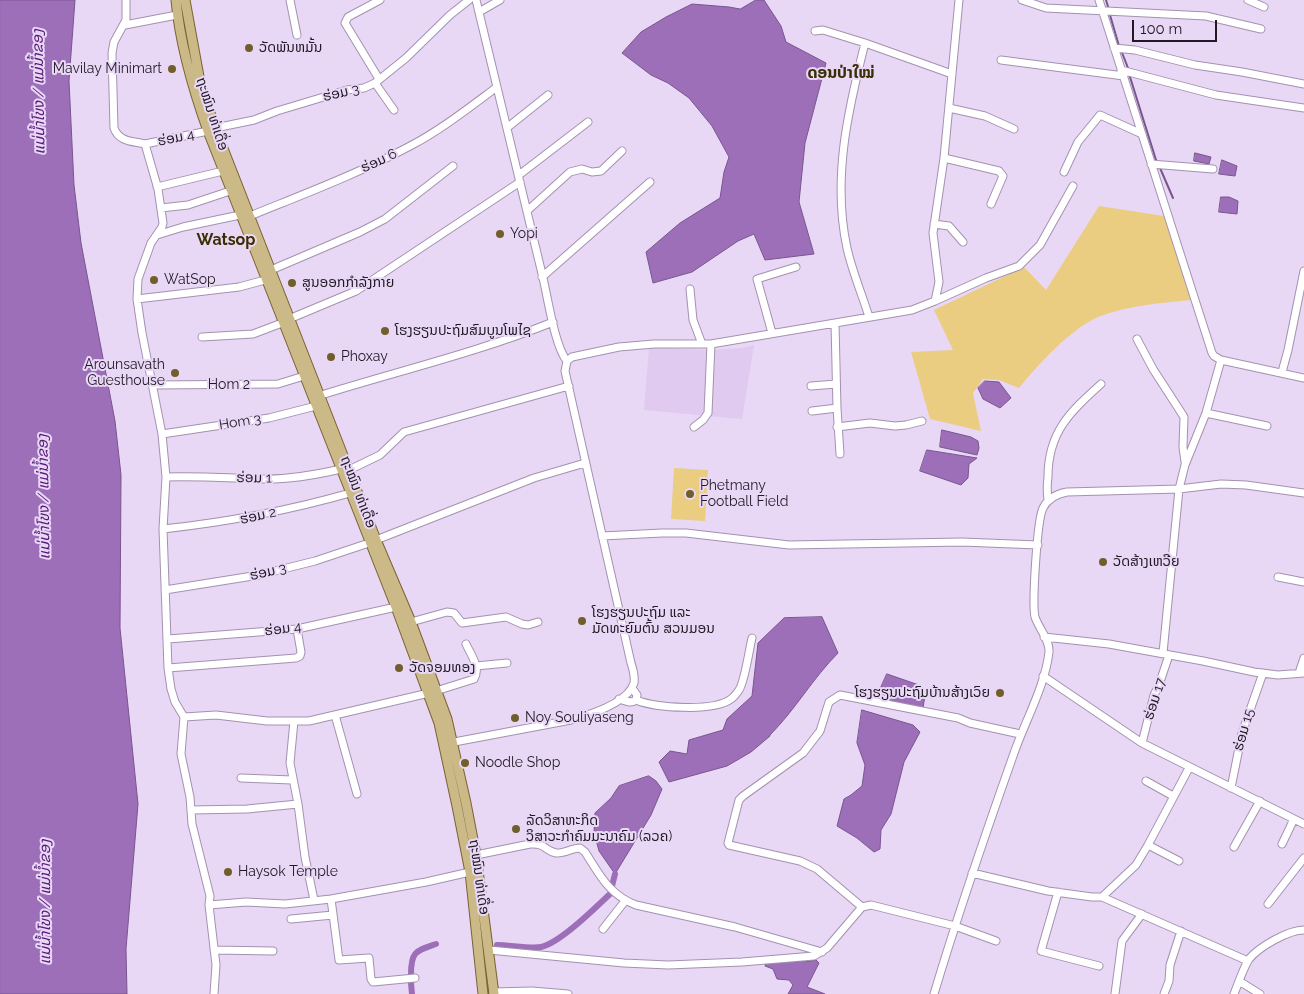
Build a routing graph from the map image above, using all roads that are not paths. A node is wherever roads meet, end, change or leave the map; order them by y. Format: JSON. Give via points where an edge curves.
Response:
{"nodes":[{"id":1,"x":126,"y":0,"type":"edge"},
{"id":2,"x":176,"y":0,"type":"edge"},
{"id":3,"x":185,"y":0,"type":"edge"},
{"id":4,"x":290,"y":0,"type":"edge"},
{"id":5,"x":380,"y":0,"type":"edge"},
{"id":6,"x":469,"y":0,"type":"edge"},
{"id":7,"x":476,"y":0,"type":"edge"},
{"id":8,"x":500,"y":0,"type":"edge"},
{"id":9,"x":959,"y":0,"type":"edge"},
{"id":10,"x":1022,"y":0,"type":"edge"},
{"id":11,"x":1099,"y":0,"type":"edge"},
{"id":12,"x":1248,"y":0,"type":"edge"},
{"id":13,"x":1264,"y":7,"type":"dead end"},
{"id":14,"x":1102,"y":11,"type":"junction"},
{"id":15,"x":479,"y":12,"type":"junction"},
{"id":16,"x":177,"y":15,"type":"junction"},
{"id":17,"x":125,"y":25,"type":"junction"},
{"id":18,"x":1261,"y":29,"type":"dead end"},
{"id":19,"x":814,"y":31,"type":"dead end"},
{"id":20,"x":297,"y":35,"type":"dead end"},
{"id":21,"x":865,"y":43,"type":"junction"},
{"id":22,"x":1119,"y":49,"type":"junction"},
{"id":23,"x":1001,"y":60,"type":"dead end"},
{"id":24,"x":1123,"y":73,"type":"junction"},
{"id":25,"x":952,"y":74,"type":"junction"},
{"id":26,"x":377,"y":81,"type":"junction"},
{"id":27,"x":1304,"y":84,"type":"edge"},
{"id":28,"x":498,"y":87,"type":"junction"},
{"id":29,"x":548,"y":95,"type":"dead end"},
{"id":30,"x":949,"y":108,"type":"junction"},
{"id":31,"x":1304,"y":108,"type":"edge"},
{"id":32,"x":394,"y":110,"type":"dead end"},
{"id":33,"x":588,"y":122,"type":"dead end"},
{"id":34,"x":508,"y":126,"type":"junction"},
{"id":35,"x":1014,"y":129,"type":"dead end"},
{"id":36,"x":211,"y":130,"type":"junction"},
{"id":37,"x":1142,"y":134,"type":"junction"},
{"id":38,"x":145,"y":144,"type":"junction"},
{"id":39,"x":622,"y":151,"type":"dead end"},
{"id":40,"x":944,"y":158,"type":"junction"},
{"id":41,"x":1152,"y":164,"type":"junction"},
{"id":42,"x":453,"y":166,"type":"dead end"},
{"id":43,"x":1213,"y":169,"type":"dead end"},
{"id":44,"x":223,"y":171,"type":"junction"},
{"id":45,"x":1064,"y":172,"type":"dead end"},
{"id":46,"x":519,"y":178,"type":"junction"},
{"id":47,"x":650,"y":182,"type":"dead end"},
{"id":48,"x":1073,"y":186,"type":"dead end"},
{"id":49,"x":157,"y":187,"type":"junction"},
{"id":50,"x":230,"y":191,"type":"junction"},
{"id":51,"x":991,"y":204,"type":"dead end"},
{"id":52,"x":161,"y":208,"type":"junction"},
{"id":53,"x":527,"y":211,"type":"junction"},
{"id":54,"x":245,"y":215,"type":"junction"},
{"id":55,"x":934,"y":224,"type":"junction"},
{"id":56,"x":157,"y":235,"type":"junction"},
{"id":57,"x":963,"y":242,"type":"dead end"},
{"id":58,"x":796,"y":267,"type":"dead end"},
{"id":59,"x":270,"y":270,"type":"junction"},
{"id":60,"x":1304,"y":271,"type":"edge"},
{"id":61,"x":542,"y":277,"type":"junction"},
{"id":62,"x":265,"y":280,"type":"junction"},
{"id":63,"x":690,"y":289,"type":"dead end"},
{"id":64,"x":137,"y":299,"type":"junction"},
{"id":65,"x":935,"y":301,"type":"junction"},
{"id":66,"x":869,"y":317,"type":"junction"},
{"id":67,"x":286,"y":321,"type":"junction"},
{"id":68,"x":553,"y":322,"type":"junction"},
{"id":69,"x":835,"y":323,"type":"junction"},
{"id":70,"x":772,"y":333,"type":"junction"},
{"id":71,"x":202,"y":337,"type":"dead end"},
{"id":72,"x":1137,"y":339,"type":"dead end"},
{"id":73,"x":702,"y":344,"type":"junction"},
{"id":74,"x":711,"y":344,"type":"junction"},
{"id":75,"x":1221,"y":360,"type":"junction"},
{"id":76,"x":567,"y":362,"type":"junction"},
{"id":77,"x":1282,"y":372,"type":"junction"},
{"id":78,"x":304,"y":376,"type":"junction"},
{"id":79,"x":1304,"y":378,"type":"edge"},
{"id":80,"x":836,"y":384,"type":"junction"},
{"id":81,"x":1101,"y":384,"type":"dead end"},
{"id":82,"x":153,"y":385,"type":"junction"},
{"id":83,"x":569,"y":386,"type":"junction"},
{"id":84,"x":811,"y":386,"type":"dead end"},
{"id":85,"x":316,"y":400,"type":"junction"},
{"id":86,"x":837,"y":408,"type":"junction"},
{"id":87,"x":812,"y":411,"type":"dead end"},
{"id":88,"x":1206,"y":413,"type":"junction"},
{"id":89,"x":922,"y":421,"type":"dead end"},
{"id":90,"x":1267,"y":426,"type":"dead end"},
{"id":91,"x":694,"y":427,"type":"dead end"},
{"id":92,"x":838,"y":427,"type":"junction"},
{"id":93,"x":162,"y":434,"type":"junction"},
{"id":94,"x":840,"y":454,"type":"dead end"},
{"id":95,"x":586,"y":463,"type":"junction"},
{"id":96,"x":1185,"y":465,"type":"junction"},
{"id":97,"x":345,"y":469,"type":"junction"},
{"id":98,"x":166,"y":477,"type":"junction"},
{"id":99,"x":1179,"y":489,"type":"junction"},
{"id":100,"x":350,"y":492,"type":"junction"},
{"id":101,"x":1304,"y":493,"type":"edge"},
{"id":102,"x":1048,"y":500,"type":"junction"},
{"id":103,"x":163,"y":529,"type":"junction"},
{"id":104,"x":602,"y":536,"type":"junction"},
{"id":105,"x":373,"y":541,"type":"junction"},
{"id":106,"x":1038,"y":545,"type":"junction"},
{"id":107,"x":1278,"y":577,"type":"dead end"},
{"id":108,"x":1304,"y":582,"type":"edge"},
{"id":109,"x":165,"y":590,"type":"junction"},
{"id":110,"x":396,"y":607,"type":"junction"},
{"id":111,"x":411,"y":622,"type":"junction"},
{"id":112,"x":538,"y":622,"type":"dead end"},
{"id":113,"x":297,"y":629,"type":"junction"},
{"id":114,"x":1044,"y":637,"type":"junction"},
{"id":115,"x":752,"y":638,"type":"dead end"},
{"id":116,"x":168,"y":639,"type":"junction"},
{"id":117,"x":466,"y":644,"type":"dead end"},
{"id":118,"x":1166,"y":654,"type":"junction"},
{"id":119,"x":1304,"y":658,"type":"edge"},
{"id":120,"x":507,"y":663,"type":"dead end"},
{"id":121,"x":476,"y":666,"type":"junction"},
{"id":122,"x":168,"y":668,"type":"junction"},
{"id":123,"x":1262,"y":673,"type":"junction"},
{"id":124,"x":1301,"y":673,"type":"edge"},
{"id":125,"x":1043,"y":676,"type":"junction"},
{"id":126,"x":632,"y":688,"type":"junction"},
{"id":127,"x":432,"y":692,"type":"junction"},
{"id":128,"x":619,"y":700,"type":"junction"},
{"id":129,"x":636,"y":700,"type":"junction"},
{"id":130,"x":336,"y":715,"type":"junction"},
{"id":131,"x":184,"y":717,"type":"junction"},
{"id":132,"x":294,"y":721,"type":"junction"},
{"id":133,"x":1020,"y":734,"type":"junction"},
{"id":134,"x":448,"y":743,"type":"junction"},
{"id":135,"x":1142,"y":743,"type":"junction"},
{"id":136,"x":1190,"y":768,"type":"junction"},
{"id":137,"x":241,"y":778,"type":"dead end"},
{"id":138,"x":292,"y":780,"type":"junction"},
{"id":139,"x":1146,"y":781,"type":"dead end"},
{"id":140,"x":1231,"y":788,"type":"junction"},
{"id":141,"x":357,"y":794,"type":"dead end"},
{"id":142,"x":1173,"y":796,"type":"junction"},
{"id":143,"x":1260,"y":802,"type":"junction"},
{"id":144,"x":298,"y":804,"type":"junction"},
{"id":145,"x":191,"y":810,"type":"junction"},
{"id":146,"x":1294,"y":819,"type":"junction"},
{"id":147,"x":1304,"y":824,"type":"edge"},
{"id":148,"x":1282,"y":844,"type":"dead end"},
{"id":149,"x":1148,"y":845,"type":"junction"},
{"id":150,"x":1234,"y":847,"type":"dead end"},
{"id":151,"x":476,"y":855,"type":"junction"},
{"id":152,"x":1179,"y":862,"type":"dead end"},
{"id":153,"x":1303,"y":862,"type":"edge"},
{"id":154,"x":470,"y":872,"type":"junction"},
{"id":155,"x":972,"y":873,"type":"junction"},
{"id":156,"x":1058,"y":892,"type":"junction"},
{"id":157,"x":1102,"y":897,"type":"junction"},
{"id":158,"x":331,"y":899,"type":"junction"},
{"id":159,"x":314,"y":900,"type":"junction"},
{"id":160,"x":625,"y":901,"type":"junction"},
{"id":161,"x":1268,"y":904,"type":"dead end"},
{"id":162,"x":209,"y":905,"type":"junction"},
{"id":163,"x":862,"y":907,"type":"junction"},
{"id":164,"x":1142,"y":914,"type":"junction"},
{"id":165,"x":332,"y":915,"type":"junction"},
{"id":166,"x":290,"y":919,"type":"dead end"},
{"id":167,"x":955,"y":926,"type":"junction"},
{"id":168,"x":603,"y":929,"type":"dead end"},
{"id":169,"x":1304,"y":930,"type":"edge"},
{"id":170,"x":1181,"y":931,"type":"junction"},
{"id":171,"x":996,"y":941,"type":"dead end"},
{"id":172,"x":214,"y":950,"type":"junction"},
{"id":173,"x":489,"y":950,"type":"junction"},
{"id":174,"x":273,"y":951,"type":"dead end"},
{"id":175,"x":822,"y":952,"type":"junction"},
{"id":176,"x":1248,"y":961,"type":"junction"},
{"id":177,"x":1099,"y":966,"type":"dead end"},
{"id":178,"x":415,"y":978,"type":"dead end"},
{"id":179,"x":1239,"y":981,"type":"junction"},
{"id":180,"x":494,"y":993,"type":"edge"},
{"id":181,"x":214,"y":994,"type":"edge"},
{"id":182,"x":483,"y":994,"type":"edge"},
{"id":183,"x":568,"y":994,"type":"edge"},
{"id":184,"x":934,"y":994,"type":"edge"},
{"id":185,"x":1115,"y":994,"type":"edge"},
{"id":186,"x":1164,"y":994,"type":"edge"},
{"id":187,"x":1234,"y":994,"type":"edge"},
{"id":188,"x":1260,"y":994,"type":"edge"}],
"edges":[{"from":1,"to":17,"type":"street"},
{"from":2,"to":16,"type":"main road","name":"ຖະໝົນ ທ່າເດື່ອ"},
{"from":3,"to":36,"type":"main road","name":"ຖະໝົນ ທ່າເດື່ອ"},
{"from":4,"to":20,"type":"street"},
{"from":5,"to":26,"type":"street","via":[[348,17],[345,23]]},
{"from":6,"to":26,"type":"street","name":"ຮ່ອມ 3"},
{"from":7,"to":15,"type":"street"},
{"from":8,"to":15,"type":"street"},
{"from":9,"to":25,"type":"street"},
{"from":10,"to":14,"type":"street","via":[[1046,8]]},
{"from":11,"to":14,"type":"street"},
{"from":12,"to":13,"type":"street"},
{"from":14,"to":18,"type":"street","via":[[1206,16]]},
{"from":14,"to":22,"type":"street"},
{"from":15,"to":28,"type":"street"},
{"from":16,"to":17,"type":"street"},
{"from":16,"to":36,"type":"main road","name":"ຖະໝົນ ທ່າເດື່ອ","via":[[192,87]]},
{"from":17,"to":38,"type":"street","via":[[114,42],[112,53],[114,128],[122,139]]},
{"from":19,"to":21,"type":"street","via":[[823,30]]},
{"from":21,"to":25,"type":"street"},
{"from":21,"to":66,"type":"street","via":[[844,134],[842,218],[847,248]]},
{"from":22,"to":24,"type":"street"},
{"from":22,"to":27,"type":"street"},
{"from":23,"to":24,"type":"street"},
{"from":24,"to":31,"type":"street","via":[[1216,95]]},
{"from":24,"to":37,"type":"street"},
{"from":25,"to":30,"type":"street"},
{"from":26,"to":32,"type":"street"},
{"from":26,"to":36,"type":"street","name":"ຮ່ອມ 3","via":[[364,88],[347,90],[254,120]]},
{"from":28,"to":34,"type":"street"},
{"from":28,"to":54,"type":"street","name":"ຮ່ອມ 6","via":[[412,145],[322,188]]},
{"from":29,"to":34,"type":"street"},
{"from":30,"to":35,"type":"street","via":[[985,116]]},
{"from":30,"to":40,"type":"street"},
{"from":33,"to":46,"type":"street"},
{"from":34,"to":46,"type":"street"},
{"from":36,"to":38,"type":"street","name":"ຮ່ອມ 4"},
{"from":36,"to":44,"type":"main road","name":"ຖະໝົນ ທ່າເດື່ອ"},
{"from":36,"to":54,"type":"main road","name":"ຖະໝົນ ທ່າເດື່ອ"},
{"from":37,"to":41,"type":"street"},
{"from":37,"to":45,"type":"street","via":[[1100,114],[1078,142]]},
{"from":38,"to":49,"type":"street"},
{"from":39,"to":53,"type":"street","via":[[600,171],[582,169],[570,172]]},
{"from":40,"to":51,"type":"street","via":[[1002,174]]},
{"from":40,"to":55,"type":"street"},
{"from":41,"to":43,"type":"street"},
{"from":41,"to":75,"type":"street","via":[[1212,353]]},
{"from":42,"to":59,"type":"street","via":[[385,219]]},
{"from":44,"to":49,"type":"street"},
{"from":44,"to":50,"type":"main road","name":"ຖະໝົນ ທ່າເດື່ອ"},
{"from":46,"to":53,"type":"street"},
{"from":46,"to":67,"type":"street","via":[[356,291]]},
{"from":47,"to":61,"type":"street"},
{"from":48,"to":65,"type":"street","via":[[1040,245],[1019,266]]},
{"from":49,"to":52,"type":"street"},
{"from":50,"to":52,"type":"street","via":[[188,205]]},
{"from":50,"to":54,"type":"main road","name":"ຖະໝົນ ທ່າເດື່ອ"},
{"from":52,"to":56,"type":"street","via":[[162,222]]},
{"from":53,"to":61,"type":"street"},
{"from":54,"to":56,"type":"street","name":"ຮ່ອມ 6"},
{"from":54,"to":59,"type":"main road","name":"ຖະໝົນ ທ່າເດື່ອ"},
{"from":54,"to":62,"type":"main road","name":"ຖະໝົນ ທ່າເດື່ອ"},
{"from":55,"to":57,"type":"street","via":[[950,226]]},
{"from":55,"to":65,"type":"street","via":[[939,282]]},
{"from":56,"to":64,"type":"street","via":[[138,279]]},
{"from":58,"to":70,"type":"street","via":[[757,279]]},
{"from":59,"to":67,"type":"main road","name":"ຖະໝົນ ທ່າເດື່ອ"},
{"from":60,"to":77,"type":"street"},
{"from":61,"to":68,"type":"street"},
{"from":62,"to":64,"type":"street","via":[[239,288]]},
{"from":62,"to":67,"type":"main road","name":"ຖະໝົນ ທ່າເດື່ອ"},
{"from":63,"to":73,"type":"street","via":[[693,320]]},
{"from":64,"to":82,"type":"street"},
{"from":65,"to":66,"type":"street","via":[[912,310]]},
{"from":66,"to":69,"type":"street"},
{"from":67,"to":71,"type":"street","via":[[244,336]]},
{"from":67,"to":78,"type":"main road","name":"ຖະໝົນ ທ່າເດື່ອ"},
{"from":67,"to":85,"type":"main road","name":"ຖະໝົນ ທ່າເດື່ອ"},
{"from":68,"to":76,"type":"street"},
{"from":68,"to":85,"type":"street","name":"Hom 3","via":[[515,338],[347,387]]},
{"from":69,"to":70,"type":"street"},
{"from":69,"to":80,"type":"street"},
{"from":70,"to":74,"type":"street"},
{"from":72,"to":96,"type":"street","via":[[1182,413]]},
{"from":73,"to":74,"type":"street"},
{"from":73,"to":76,"type":"street","via":[[618,347],[577,355]]},
{"from":74,"to":91,"type":"street","via":[[708,413]]},
{"from":75,"to":77,"type":"street"},
{"from":75,"to":88,"type":"street"},
{"from":76,"to":83,"type":"street","via":[[565,371]]},
{"from":77,"to":79,"type":"street"},
{"from":78,"to":82,"type":"street","name":"Hom 2","via":[[278,384]]},
{"from":78,"to":85,"type":"main road","name":"ຖະໝົນ ທ່າເດື່ອ"},
{"from":80,"to":84,"type":"street"},
{"from":80,"to":86,"type":"street"},
{"from":81,"to":102,"type":"street","via":[[1073,410],[1059,429],[1048,460]]},
{"from":82,"to":93,"type":"street"},
{"from":83,"to":95,"type":"street"},
{"from":83,"to":97,"type":"street","name":"ຮ່ອມ 1","via":[[404,432],[380,455]]},
{"from":85,"to":93,"type":"street","name":"Hom 3","via":[[269,418]]},
{"from":85,"to":97,"type":"main road","name":"ຖະໝົນ ທ່າເດື່ອ"},
{"from":86,"to":87,"type":"street"},
{"from":86,"to":92,"type":"street"},
{"from":88,"to":90,"type":"street"},
{"from":88,"to":96,"type":"street"},
{"from":89,"to":92,"type":"street","via":[[895,426],[870,423]]},
{"from":92,"to":94,"type":"street"},
{"from":93,"to":98,"type":"street"},
{"from":95,"to":104,"type":"street"},
{"from":95,"to":105,"type":"street","name":"ຮ່ອມ 3","via":[[534,478]]},
{"from":96,"to":99,"type":"street","name":"ຮ່ອມ 17"},
{"from":97,"to":98,"type":"street","name":"ຮ່ອມ 1","via":[[273,479]]},
{"from":97,"to":100,"type":"main road","name":"ຖະໝົນ ທ່າເດື່ອ"},
{"from":97,"to":105,"type":"main road","name":"ຖະໝົນ ທ່າເດື່ອ"},
{"from":98,"to":103,"type":"street"},
{"from":99,"to":101,"type":"street","via":[[1220,484]]},
{"from":99,"to":102,"type":"street","via":[[1067,492]]},
{"from":99,"to":118,"type":"street","name":"ຮ່ອມ 17"},
{"from":100,"to":103,"type":"street","name":"ຮ່ອມ 2","via":[[223,523]]},
{"from":100,"to":105,"type":"main road","name":"ຖະໝົນ ທ່າເດື່ອ"},
{"from":102,"to":106,"type":"street","via":[[1040,517]]},
{"from":103,"to":109,"type":"street"},
{"from":104,"to":106,"type":"street","via":[[686,533],[801,546],[962,542]]},
{"from":104,"to":126,"type":"street","via":[[634,678]]},
{"from":105,"to":109,"type":"street","name":"ຮ່ອມ 3","via":[[315,561],[259,575]]},
{"from":105,"to":110,"type":"main road","name":"ຖະໝົນ ທ່າເດື່ອ"},
{"from":105,"to":111,"type":"main road","name":"ຖະໝົນ ທ່າເດື່ອ"},
{"from":106,"to":114,"type":"street","via":[[1034,605]]},
{"from":107,"to":108,"type":"street"},
{"from":109,"to":116,"type":"street"},
{"from":110,"to":113,"type":"street","name":"ຮ່ອມ 4"},
{"from":110,"to":127,"type":"main road","name":"ຖະໝົນ ທ່າເດື່ອ"},
{"from":111,"to":112,"type":"street","via":[[447,612],[454,613],[462,623],[506,617],[528,625]]},
{"from":111,"to":127,"type":"main road","name":"ຖະໝົນ ທ່າເດື່ອ"},
{"from":113,"to":116,"type":"street","name":"ຮ່ອມ 4"},
{"from":113,"to":122,"type":"street","via":[[301,652],[296,658]]},
{"from":114,"to":118,"type":"street"},
{"from":114,"to":125,"type":"street","via":[[1049,652]]},
{"from":115,"to":129,"type":"street","via":[[740,688],[732,699],[717,705],[690,707],[645,704]]},
{"from":116,"to":122,"type":"street"},
{"from":117,"to":121,"type":"street"},
{"from":118,"to":123,"type":"street"},
{"from":118,"to":135,"type":"street","name":"ຮ່ອມ 17"},
{"from":119,"to":124,"type":"street"},
{"from":120,"to":121,"type":"street"},
{"from":121,"to":127,"type":"street","via":[[474,679]]},
{"from":122,"to":131,"type":"street","via":[[174,702]]},
{"from":123,"to":124,"type":"street"},
{"from":123,"to":140,"type":"street","name":"ຮ່ອມ 15","via":[[1242,733]]},
{"from":125,"to":133,"type":"street"},
{"from":125,"to":135,"type":"street"},
{"from":126,"to":128,"type":"street"},
{"from":126,"to":129,"type":"street","via":[[637,695]]},
{"from":127,"to":130,"type":"street"},
{"from":127,"to":134,"type":"main road","name":"ຖະໝົນ ທ່າເດື່ອ"},
{"from":128,"to":129,"type":"street"},
{"from":128,"to":134,"type":"street","via":[[591,715]]},
{"from":130,"to":132,"type":"street"},
{"from":130,"to":141,"type":"street"},
{"from":131,"to":132,"type":"street","via":[[216,715]]},
{"from":131,"to":145,"type":"street","via":[[181,754]]},
{"from":132,"to":138,"type":"street","via":[[290,750]]},
{"from":133,"to":155,"type":"street"},
{"from":133,"to":163,"type":"street","via":[[970,724],[958,718],[840,695],[829,702],[820,731],[803,753],[742,796],[728,844],[800,861],[817,869]]},
{"from":134,"to":151,"type":"main road","name":"ຖະໝົນ ທ່າເດື່ອ"},
{"from":134,"to":154,"type":"main road","name":"ຖະໝົນ ທ່າເດື່ອ"},
{"from":135,"to":136,"type":"street"},
{"from":136,"to":140,"type":"street"},
{"from":136,"to":142,"type":"street"},
{"from":137,"to":138,"type":"street"},
{"from":138,"to":144,"type":"street"},
{"from":139,"to":142,"type":"street"},
{"from":140,"to":143,"type":"street"},
{"from":142,"to":149,"type":"street"},
{"from":143,"to":146,"type":"street"},
{"from":143,"to":150,"type":"street"},
{"from":144,"to":145,"type":"street"},
{"from":144,"to":159,"type":"street"},
{"from":145,"to":162,"type":"street","via":[[210,896]]},
{"from":146,"to":147,"type":"street"},
{"from":146,"to":148,"type":"street"},
{"from":149,"to":152,"type":"street"},
{"from":149,"to":157,"type":"street","via":[[1136,865]]},
{"from":151,"to":160,"type":"street","via":[[538,843],[558,853],[580,848],[611,890]]},
{"from":151,"to":173,"type":"main road","name":"ຖະໝົນ ທ່າເດື່ອ"},
{"from":153,"to":161,"type":"street"},
{"from":154,"to":158,"type":"street"},
{"from":154,"to":182,"type":"main road","name":"ຖະໝົນ ທ່າເດື່ອ"},
{"from":155,"to":156,"type":"street"},
{"from":155,"to":167,"type":"street"},
{"from":156,"to":157,"type":"street"},
{"from":156,"to":177,"type":"street","via":[[1041,951]]},
{"from":157,"to":164,"type":"street"},
{"from":158,"to":159,"type":"street"},
{"from":158,"to":165,"type":"street"},
{"from":159,"to":162,"type":"street","via":[[285,904],[246,902]]},
{"from":160,"to":168,"type":"street"},
{"from":160,"to":175,"type":"street"},
{"from":162,"to":172,"type":"street"},
{"from":163,"to":167,"type":"street","via":[[871,905]]},
{"from":163,"to":175,"type":"street"},
{"from":164,"to":170,"type":"street"},
{"from":164,"to":185,"type":"street","via":[[1122,941]]},
{"from":165,"to":166,"type":"street"},
{"from":165,"to":178,"type":"street","via":[[339,960],[369,958],[373,982]]},
{"from":167,"to":171,"type":"street"},
{"from":167,"to":184,"type":"street"},
{"from":169,"to":176,"type":"street","via":[[1279,938],[1257,951]]},
{"from":170,"to":176,"type":"street"},
{"from":170,"to":186,"type":"street"},
{"from":172,"to":174,"type":"street"},
{"from":172,"to":181,"type":"street"},
{"from":173,"to":175,"type":"street","via":[[668,965],[814,956]]},
{"from":173,"to":180,"type":"main road","name":"ຖະໝົນ ທ່າເດື່ອ"},
{"from":176,"to":179,"type":"street"},
{"from":179,"to":187,"type":"street"},
{"from":179,"to":188,"type":"street"},
{"from":180,"to":183,"type":"street","via":[[532,991]]}]}
